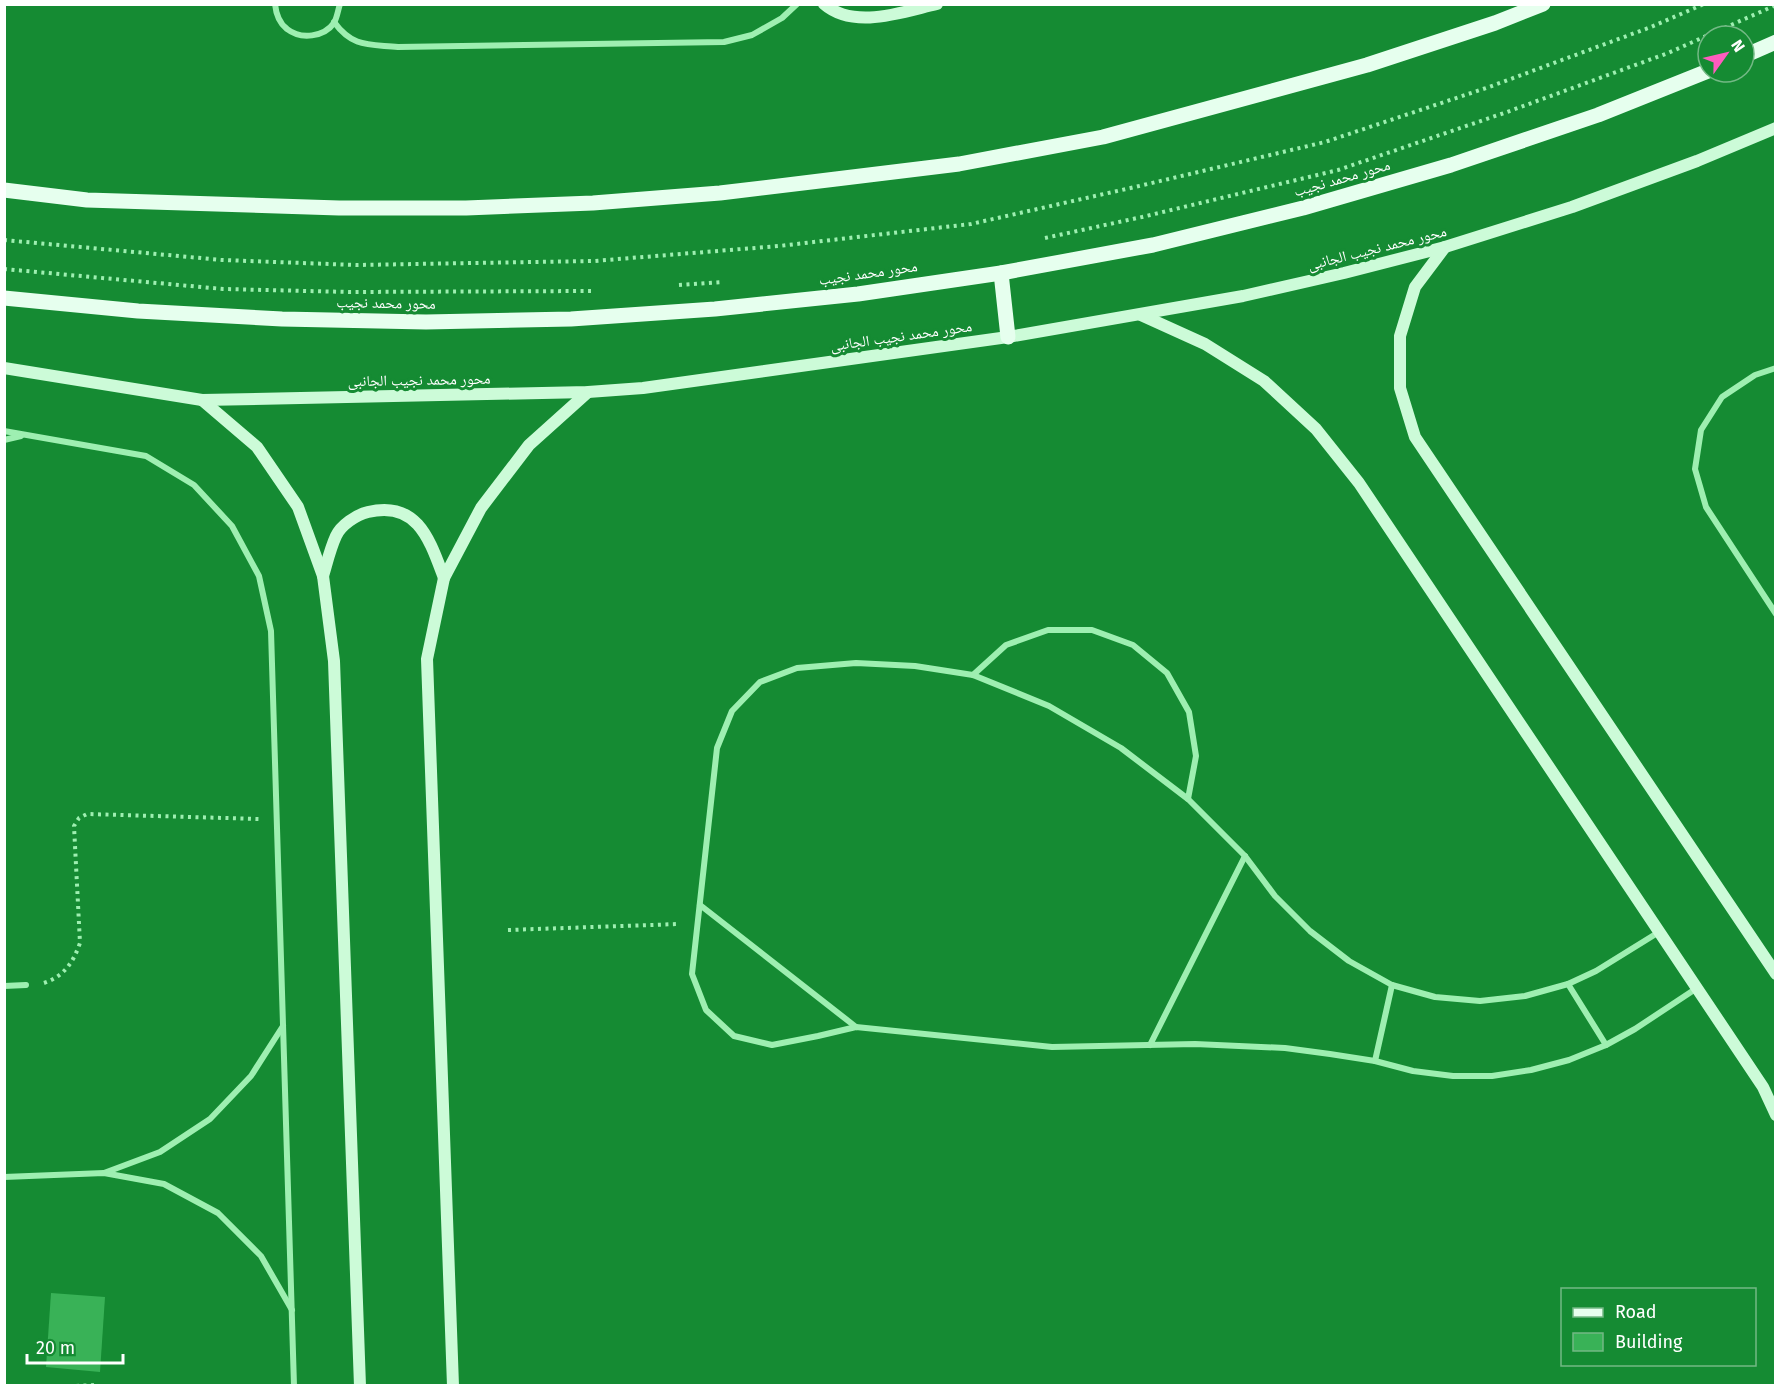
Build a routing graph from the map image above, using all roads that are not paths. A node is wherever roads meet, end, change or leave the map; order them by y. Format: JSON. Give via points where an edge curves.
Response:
{"nodes":[{"id":1,"x":275,"y":4,"type":"edge"},
{"id":2,"x":340,"y":4,"type":"edge"},
{"id":3,"x":797,"y":4,"type":"edge"},
{"id":4,"x":824,"y":4,"type":"edge"},
{"id":5,"x":937,"y":4,"type":"edge"},
{"id":6,"x":1543,"y":4,"type":"edge"},
{"id":7,"x":334,"y":22,"type":"junction"},
{"id":8,"x":1776,"y":42,"type":"edge"},
{"id":9,"x":1756,"y":51,"type":"edge"},
{"id":10,"x":1696,"y":76,"type":"edge"},
{"id":11,"x":1776,"y":128,"type":"edge"},
{"id":12,"x":4,"y":190,"type":"edge"},
{"id":13,"x":1445,"y":247,"type":"junction"},
{"id":14,"x":1001,"y":273,"type":"junction"},
{"id":15,"x":4,"y":298,"type":"edge"},
{"id":16,"x":1141,"y":315,"type":"junction"},
{"id":17,"x":1008,"y":337,"type":"junction"},
{"id":18,"x":4,"y":368,"type":"edge"},
{"id":19,"x":1776,"y":368,"type":"edge"},
{"id":20,"x":588,"y":392,"type":"junction"},
{"id":21,"x":202,"y":400,"type":"junction"},
{"id":22,"x":4,"y":431,"type":"edge"},
{"id":23,"x":25,"y":435,"type":"junction"},
{"id":24,"x":4,"y":440,"type":"edge"},
{"id":25,"x":322,"y":576,"type":"junction"},
{"id":26,"x":444,"y":578,"type":"junction"},
{"id":27,"x":1776,"y":614,"type":"edge"},
{"id":28,"x":973,"y":675,"type":"junction"},
{"id":29,"x":1188,"y":799,"type":"junction"},
{"id":30,"x":1245,"y":856,"type":"junction"},
{"id":31,"x":700,"y":905,"type":"junction"},
{"id":32,"x":1659,"y":932,"type":"junction"},
{"id":33,"x":1776,"y":974,"type":"edge"},
{"id":34,"x":1568,"y":984,"type":"junction"},
{"id":35,"x":26,"y":985,"type":"road end"},
{"id":36,"x":1392,"y":985,"type":"junction"},
{"id":37,"x":4,"y":986,"type":"edge"},
{"id":38,"x":1697,"y":988,"type":"junction"},
{"id":39,"x":284,"y":1025,"type":"junction"},
{"id":40,"x":856,"y":1027,"type":"junction"},
{"id":41,"x":1606,"y":1045,"type":"junction"},
{"id":42,"x":1150,"y":1046,"type":"junction"},
{"id":43,"x":1375,"y":1061,"type":"junction"},
{"id":44,"x":1776,"y":1116,"type":"edge"},
{"id":45,"x":104,"y":1173,"type":"junction"},
{"id":46,"x":4,"y":1177,"type":"edge"},
{"id":47,"x":292,"y":1310,"type":"junction"},
{"id":48,"x":294,"y":1386,"type":"edge"},
{"id":49,"x":360,"y":1386,"type":"edge"},
{"id":50,"x":453,"y":1386,"type":"edge"}],
"edges":[{"from":1,"to":7,"type":"street","via":[[276,16],[287,30],[303,36],[321,33]]},
{"from":2,"to":7,"type":"street"},
{"from":3,"to":7,"type":"street","via":[[752,36],[724,42],[398,47],[355,42]]},
{"from":4,"to":5,"type":"street","via":[[854,18]]},
{"from":6,"to":12,"type":"main road","via":[[1366,65],[1103,137],[959,164],[847,178],[720,193],[466,208],[87,200]]},
{"from":8,"to":9,"type":"main road"},
{"from":10,"to":14,"type":"main road","name":"محور محمد نجيب","via":[[1598,115],[1451,165],[1314,205],[1153,245]]},
{"from":11,"to":13,"type":"street","name":"محور محمد نجيب الجانبى","via":[[1572,207]]},
{"from":13,"to":16,"type":"street","name":"محور محمد نجيب الجانبى","via":[[1277,288]]},
{"from":13,"to":33,"type":"street","via":[[1415,287],[1400,336],[1400,388],[1415,437]]},
{"from":14,"to":15,"type":"main road","name":"محور محمد نجيب","via":[[726,308],[560,319],[282,319]]},
{"from":14,"to":17,"type":"main road"},
{"from":16,"to":17,"type":"street","name":"محور محمد نجيب الجانبى"},
{"from":16,"to":32,"type":"street","via":[[1205,344],[1264,381],[1316,429],[1359,483]]},
{"from":17,"to":20,"type":"street","name":"محور محمد نجيب الجانبى","via":[[643,388]]},
{"from":18,"to":21,"type":"street","name":"محور محمد نجيب الجانبى"},
{"from":19,"to":27,"type":"street","via":[[1755,375],[1722,397],[1701,430],[1695,469],[1706,507]]},
{"from":20,"to":21,"type":"street","name":"محور محمد نجيب الجانبى"},
{"from":20,"to":26,"type":"street","via":[[529,445],[481,508]]},
{"from":21,"to":25,"type":"street","via":[[257,447],[298,507]]},
{"from":22,"to":23,"type":"street"},
{"from":23,"to":24,"type":"street"},
{"from":23,"to":39,"type":"street","via":[[146,456],[194,485],[232,526],[259,576],[271,631]]},
{"from":25,"to":26,"type":"street","via":[[337,534],[357,515],[384,508],[410,517],[429,538]]},
{"from":25,"to":49,"type":"street","via":[[334,662]]},
{"from":26,"to":50,"type":"street","via":[[427,659]]},
{"from":28,"to":29,"type":"street","via":[[1049,706],[1121,748]]},
{"from":28,"to":29,"type":"street","via":[[1006,645],[1048,630],[1092,630],[1133,645],[1167,674],[1189,712],[1196,756]]},
{"from":28,"to":31,"type":"street","via":[[915,666],[856,663],[797,668],[760,682],[732,711],[717,748]]},
{"from":29,"to":30,"type":"street"},
{"from":30,"to":36,"type":"street","via":[[1275,896],[1310,931],[1349,961]]},
{"from":30,"to":42,"type":"street"},
{"from":31,"to":40,"type":"street"},
{"from":31,"to":40,"type":"street","via":[[692,974],[706,1010],[734,1036],[772,1045]]},
{"from":32,"to":34,"type":"street"},
{"from":32,"to":38,"type":"street"},
{"from":34,"to":36,"type":"street","via":[[1525,996],[1480,1001],[1435,997]]},
{"from":34,"to":41,"type":"street"},
{"from":35,"to":37,"type":"street"},
{"from":36,"to":43,"type":"street"},
{"from":38,"to":41,"type":"street"},
{"from":38,"to":44,"type":"street","via":[[1763,1087]]},
{"from":39,"to":45,"type":"street","via":[[251,1076],[210,1119],[160,1152]]},
{"from":39,"to":47,"type":"street"},
{"from":40,"to":42,"type":"street","via":[[1052,1047]]},
{"from":41,"to":43,"type":"street","via":[[1531,1071],[1492,1076],[1413,1071]]},
{"from":42,"to":43,"type":"street","via":[[1286,1048]]},
{"from":45,"to":46,"type":"street"},
{"from":45,"to":47,"type":"street","via":[[164,1185],[218,1213],[261,1256]]},
{"from":47,"to":48,"type":"street"}]}
